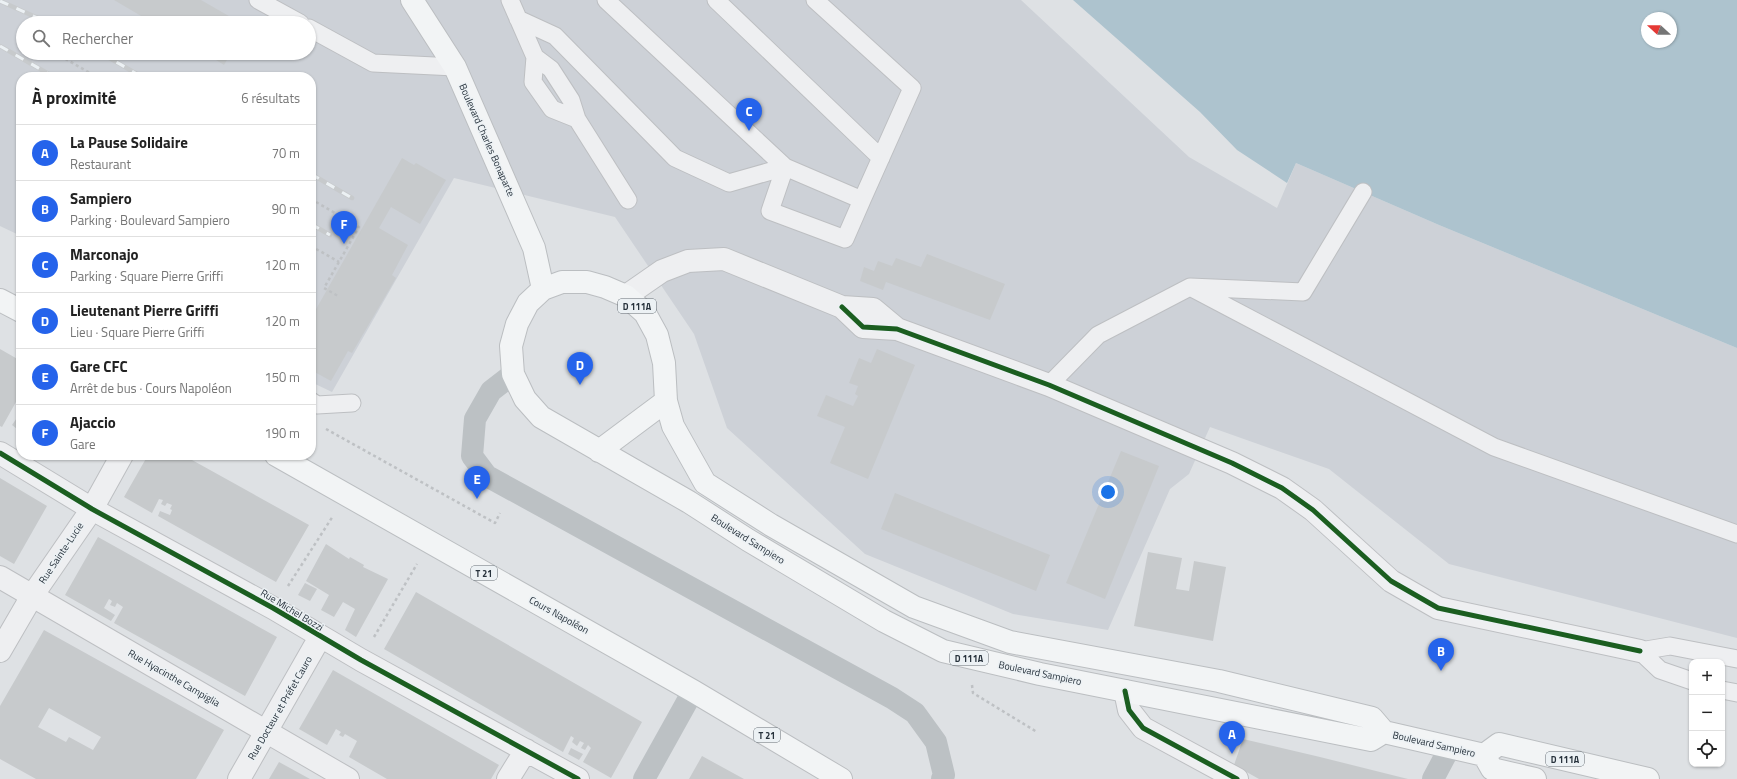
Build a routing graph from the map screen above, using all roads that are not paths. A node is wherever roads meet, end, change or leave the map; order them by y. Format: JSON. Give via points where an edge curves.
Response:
{"nodes":[{"id":1,"x":258,"y":0,"type":"edge"},
{"id":2,"x":412,"y":0,"type":"edge"},
{"id":3,"x":510,"y":0,"type":"edge"},
{"id":4,"x":606,"y":0,"type":"edge"},
{"id":5,"x":716,"y":0,"type":"edge"},
{"id":6,"x":815,"y":0,"type":"edge"},
{"id":7,"x":287,"y":16,"type":"edge"},
{"id":8,"x":518,"y":19,"type":"junction"},
{"id":9,"x":316,"y":32,"type":"edge"},
{"id":10,"x":455,"y":67,"type":"junction"},
{"id":11,"x":881,"y":158,"type":"junction"},
{"id":12,"x":785,"y":167,"type":"junction"},
{"id":13,"x":1363,"y":192,"type":"dead end"},
{"id":14,"x":628,"y":200,"type":"dead end"},
{"id":15,"x":862,"y":200,"type":"junction"},
{"id":16,"x":1190,"y":287,"type":"junction"},
{"id":17,"x":543,"y":289,"type":"junction"},
{"id":18,"x":626,"y":296,"type":"junction"},
{"id":19,"x":0,"y":300,"type":"edge"},
{"id":20,"x":16,"y":308,"type":"edge"},
{"id":21,"x":513,"y":374,"type":"junction"},
{"id":22,"x":1049,"y":385,"type":"junction"},
{"id":23,"x":666,"y":401,"type":"junction"},
{"id":24,"x":352,"y":403,"type":"dead end"},
{"id":25,"x":316,"y":404,"type":"edge"},
{"id":26,"x":599,"y":450,"type":"junction"},
{"id":27,"x":0,"y":453,"type":"edge"},
{"id":28,"x":119,"y":460,"type":"edge"},
{"id":29,"x":285,"y":460,"type":"edge"},
{"id":30,"x":92,"y":509,"type":"junction"},
{"id":31,"x":1737,"y":534,"type":"edge"},
{"id":32,"x":0,"y":577,"type":"edge"},
{"id":33,"x":32,"y":596,"type":"junction"},
{"id":34,"x":320,"y":637,"type":"junction"},
{"id":35,"x":0,"y":651,"type":"edge"},
{"id":36,"x":1640,"y":651,"type":"junction"},
{"id":37,"x":1737,"y":659,"type":"edge"},
{"id":38,"x":1689,"y":680,"type":"edge"},
{"id":39,"x":693,"y":691,"type":"junction"},
{"id":40,"x":1125,"y":691,"type":"junction"},
{"id":41,"x":1725,"y":691,"type":"edge"},
{"id":42,"x":1737,"y":693,"type":"edge"},
{"id":43,"x":266,"y":732,"type":"junction"},
{"id":44,"x":1384,"y":732,"type":"junction"},
{"id":45,"x":1450,"y":747,"type":"junction"},
{"id":46,"x":526,"y":750,"type":"junction"},
{"id":47,"x":1484,"y":755,"type":"junction"},
{"id":48,"x":239,"y":779,"type":"edge"},
{"id":49,"x":348,"y":779,"type":"edge"},
{"id":50,"x":508,"y":779,"type":"edge"},
{"id":51,"x":578,"y":779,"type":"edge"},
{"id":52,"x":644,"y":779,"type":"edge"},
{"id":53,"x":841,"y":779,"type":"edge"},
{"id":54,"x":942,"y":779,"type":"edge"},
{"id":55,"x":1237,"y":779,"type":"edge"},
{"id":56,"x":1433,"y":779,"type":"edge"},
{"id":57,"x":1535,"y":779,"type":"edge"},
{"id":58,"x":1648,"y":779,"type":"edge"}],
"edges":[{"from":1,"to":7,"type":"lane"},
{"from":2,"to":10,"type":"main road","name":"Boulevard Charles Bonaparte"},
{"from":3,"to":8,"type":"lane"},
{"from":4,"to":12,"type":"lane"},
{"from":5,"to":11,"type":"lane"},
{"from":6,"to":11,"type":"lane","via":[[912,88]]},
{"from":8,"to":12,"type":"lane","via":[[555,36],[675,158],[729,183]]},
{"from":8,"to":14,"type":"lane","via":[[535,57],[532,82],[552,108],[576,119]]},
{"from":9,"to":10,"type":"lane","via":[[373,63]]},
{"from":10,"to":17,"type":"main road","name":"Boulevard Charles Bonaparte","via":[[534,248]]},
{"from":11,"to":15,"type":"lane"},
{"from":12,"to":15,"type":"lane"},
{"from":12,"to":15,"type":"lane","via":[[770,211],[845,239]]},
{"from":13,"to":16,"type":"lane","via":[[1303,292]]},
{"from":16,"to":22,"type":"lane","via":[[1098,335]]},
{"from":16,"to":31,"type":"lane","via":[[1494,447]]},
{"from":17,"to":18,"type":"main road","number":"D 111A","via":[[562,282],[587,282]]},
{"from":17,"to":21,"type":"main road","number":"D 111A","via":[[528,303],[517,324],[511,346]]},
{"from":18,"to":22,"type":"street","via":[[662,271],[688,261],[724,259],[842,307],[863,327],[897,329]]},
{"from":18,"to":23,"type":"main road","number":"D 111A","via":[[645,313],[657,335],[664,363]]},
{"from":19,"to":20,"type":"main road"},
{"from":21,"to":26,"type":"main road","number":"D 111A","via":[[525,399],[541,418]]},
{"from":21,"to":54,"type":"main road","via":[[491,391],[475,419],[472,456],[487,476],[915,713],[936,742],[944,774]]},
{"from":22,"to":36,"type":"street","via":[[1232,463],[1282,488],[1313,510],[1391,581],[1438,608]]},
{"from":23,"to":26,"type":"main road"},
{"from":23,"to":44,"type":"main road","name":"Boulevard Sampiero","number":"D 111A","via":[[679,440],[705,483],[771,525],[914,607],[1010,642],[1219,681],[1372,718]]},
{"from":24,"to":25,"type":"lane"},
{"from":26,"to":40,"type":"main road","name":"Boulevard Sampiero","number":"D 111A","via":[[884,622],[943,651]]},
{"from":27,"to":30,"type":"street","name":"Rue Michel Bozzi"},
{"from":28,"to":30,"type":"street","name":"Rue Sainte-Lucie"},
{"from":29,"to":39,"type":"main road","name":"Cours Napoléon","number":"T 21"},
{"from":30,"to":33,"type":"street","name":"Rue Sainte-Lucie"},
{"from":30,"to":34,"type":"street","name":"Rue Michel Bozzi","via":[[273,608]]},
{"from":32,"to":33,"type":"street","name":"Rue Hyacinthe Campiglia"},
{"from":33,"to":35,"type":"street","name":"Rue Sainte-Lucie"},
{"from":33,"to":43,"type":"street","name":"Rue Hyacinthe Campiglia"},
{"from":34,"to":43,"type":"street","name":"Rue Docteur et Préfet Cauro"},
{"from":34,"to":46,"type":"street","name":"Rue Michel Bozzi"},
{"from":36,"to":37,"type":"lane","via":[[1670,646]]},
{"from":36,"to":38,"type":"lane","via":[[1660,670]]},
{"from":39,"to":52,"type":"main road"},
{"from":39,"to":53,"type":"main road","name":"Cours Napoléon","number":"T 21"},
{"from":40,"to":44,"type":"main road","name":"Boulevard Sampiero","number":"D 111A","via":[[1372,740]]},
{"from":40,"to":55,"type":"street","via":[[1130,710],[1143,728]]},
{"from":41,"to":42,"type":"lane"},
{"from":43,"to":48,"type":"street","name":"Rue Docteur et Préfet Cauro"},
{"from":43,"to":49,"type":"street","name":"Rue Hyacinthe Campiglia"},
{"from":44,"to":45,"type":"main road","name":"Boulevard Sampiero"},
{"from":45,"to":47,"type":"main road","name":"Boulevard Sampiero"},
{"from":45,"to":56,"type":"main road"},
{"from":46,"to":50,"type":"street"},
{"from":46,"to":51,"type":"street","name":"Rue Michel Bozzi"},
{"from":47,"to":57,"type":"main road","name":"Boulevard Sampiero","via":[[1492,769]]},
{"from":47,"to":58,"type":"main road","name":"Boulevard Sampiero","number":"D 111A","via":[[1499,744]]}]}
